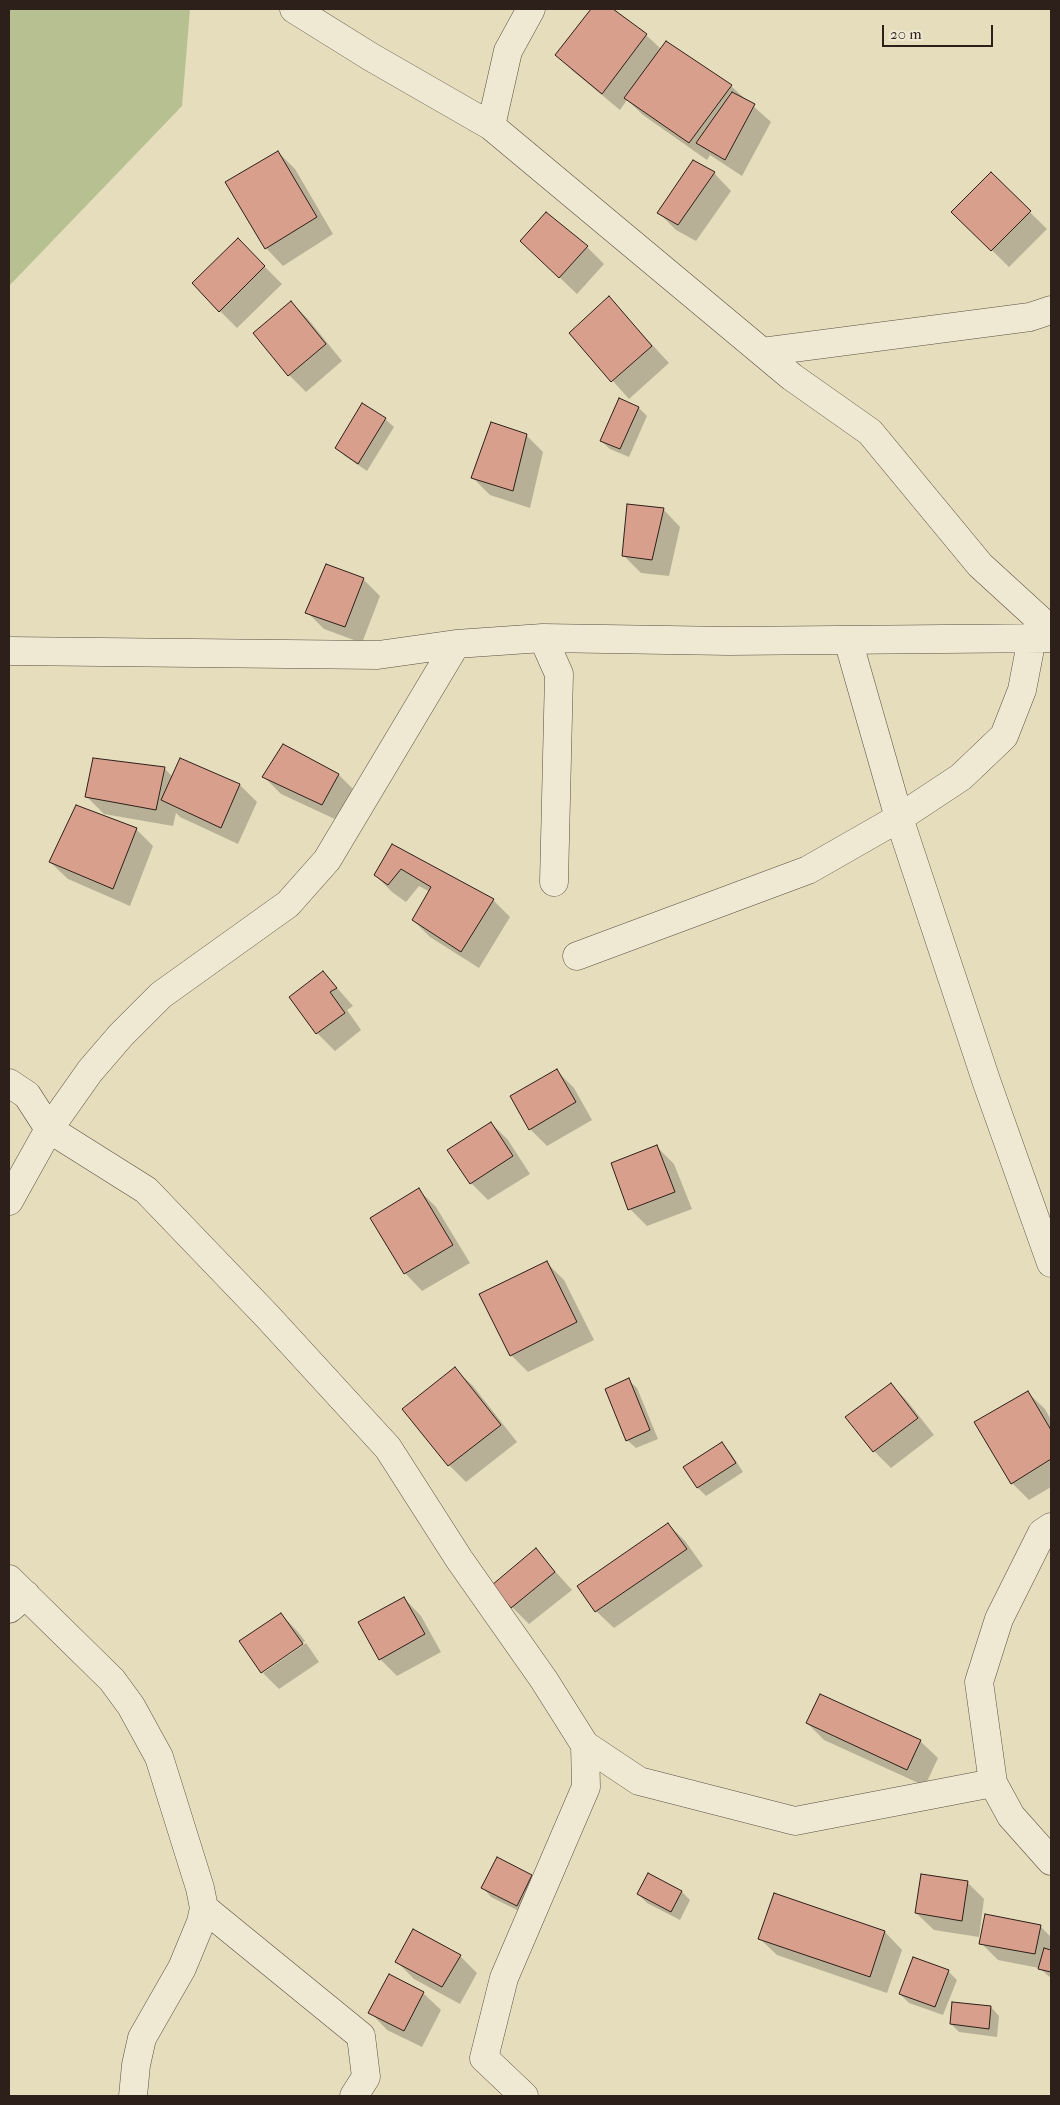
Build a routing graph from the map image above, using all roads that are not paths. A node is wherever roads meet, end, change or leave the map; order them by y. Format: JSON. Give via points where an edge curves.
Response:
{"nodes":[{"id":1,"x":294,"y":9,"type":"edge"},
{"id":2,"x":531,"y":9,"type":"edge"},
{"id":3,"x":491,"y":126,"type":"junction"},
{"id":4,"x":1051,"y":310,"type":"edge"},
{"id":5,"x":762,"y":352,"type":"junction"},
{"id":6,"x":1045,"y":635,"type":"edge"},
{"id":7,"x":543,"y":638,"type":"junction"},
{"id":8,"x":848,"y":640,"type":"junction"},
{"id":9,"x":456,"y":644,"type":"junction"},
{"id":10,"x":9,"y":651,"type":"edge"},
{"id":11,"x":899,"y":818,"type":"junction"},
{"id":12,"x":554,"y":882,"type":"dead end"},
{"id":13,"x":577,"y":956,"type":"dead end"},
{"id":14,"x":9,"y":1083,"type":"edge"},
{"id":15,"x":49,"y":1129,"type":"junction"},
{"id":16,"x":9,"y":1201,"type":"edge"},
{"id":17,"x":1051,"y":1262,"type":"edge"},
{"id":18,"x":1051,"y":1527,"type":"edge"},
{"id":19,"x":15,"y":1594,"type":"edge"},
{"id":20,"x":584,"y":1745,"type":"junction"},
{"id":21,"x":994,"y":1783,"type":"junction"},
{"id":22,"x":1051,"y":1861,"type":"edge"},
{"id":23,"x":204,"y":1908,"type":"junction"},
{"id":24,"x":134,"y":2096,"type":"edge"},
{"id":25,"x":354,"y":2096,"type":"edge"},
{"id":26,"x":524,"y":2096,"type":"edge"}],
"edges":[{"from":1,"to":3,"type":"street"},
{"from":2,"to":3,"type":"street","via":[[508,51]]},
{"from":3,"to":5,"type":"street"},
{"from":4,"to":5,"type":"street","via":[[1030,317]]},
{"from":5,"to":6,"type":"street","via":[[870,432],[980,565]]},
{"from":6,"to":8,"type":"street"},
{"from":6,"to":11,"type":"street","via":[[1004,736],[962,777]]},
{"from":7,"to":8,"type":"street"},
{"from":7,"to":9,"type":"street"},
{"from":7,"to":12,"type":"street","via":[[558,674]]},
{"from":8,"to":11,"type":"street"},
{"from":9,"to":10,"type":"street","via":[[378,655]]},
{"from":9,"to":15,"type":"street","via":[[332,852],[309,881],[288,904],[161,995],[90,1071]]},
{"from":11,"to":13,"type":"street","via":[[808,870]]},
{"from":11,"to":17,"type":"street","via":[[987,1083]]},
{"from":14,"to":15,"type":"street","via":[[27,1095]]},
{"from":15,"to":16,"type":"street"},
{"from":15,"to":20,"type":"street","via":[[146,1190],[388,1448]]},
{"from":18,"to":21,"type":"street","via":[[1042,1534],[999,1620],[979,1682]]},
{"from":19,"to":23,"type":"street","via":[[112,1680],[131,1706],[159,1757]]},
{"from":20,"to":21,"type":"street","via":[[639,1781],[795,1821]]},
{"from":20,"to":26,"type":"street","via":[[586,1787],[504,1978],[484,2058]]},
{"from":21,"to":22,"type":"street","via":[[1011,1816]]},
{"from":23,"to":24,"type":"street","via":[[182,1968],[142,2038]]},
{"from":23,"to":25,"type":"street","via":[[362,2036],[366,2077]]}]}
